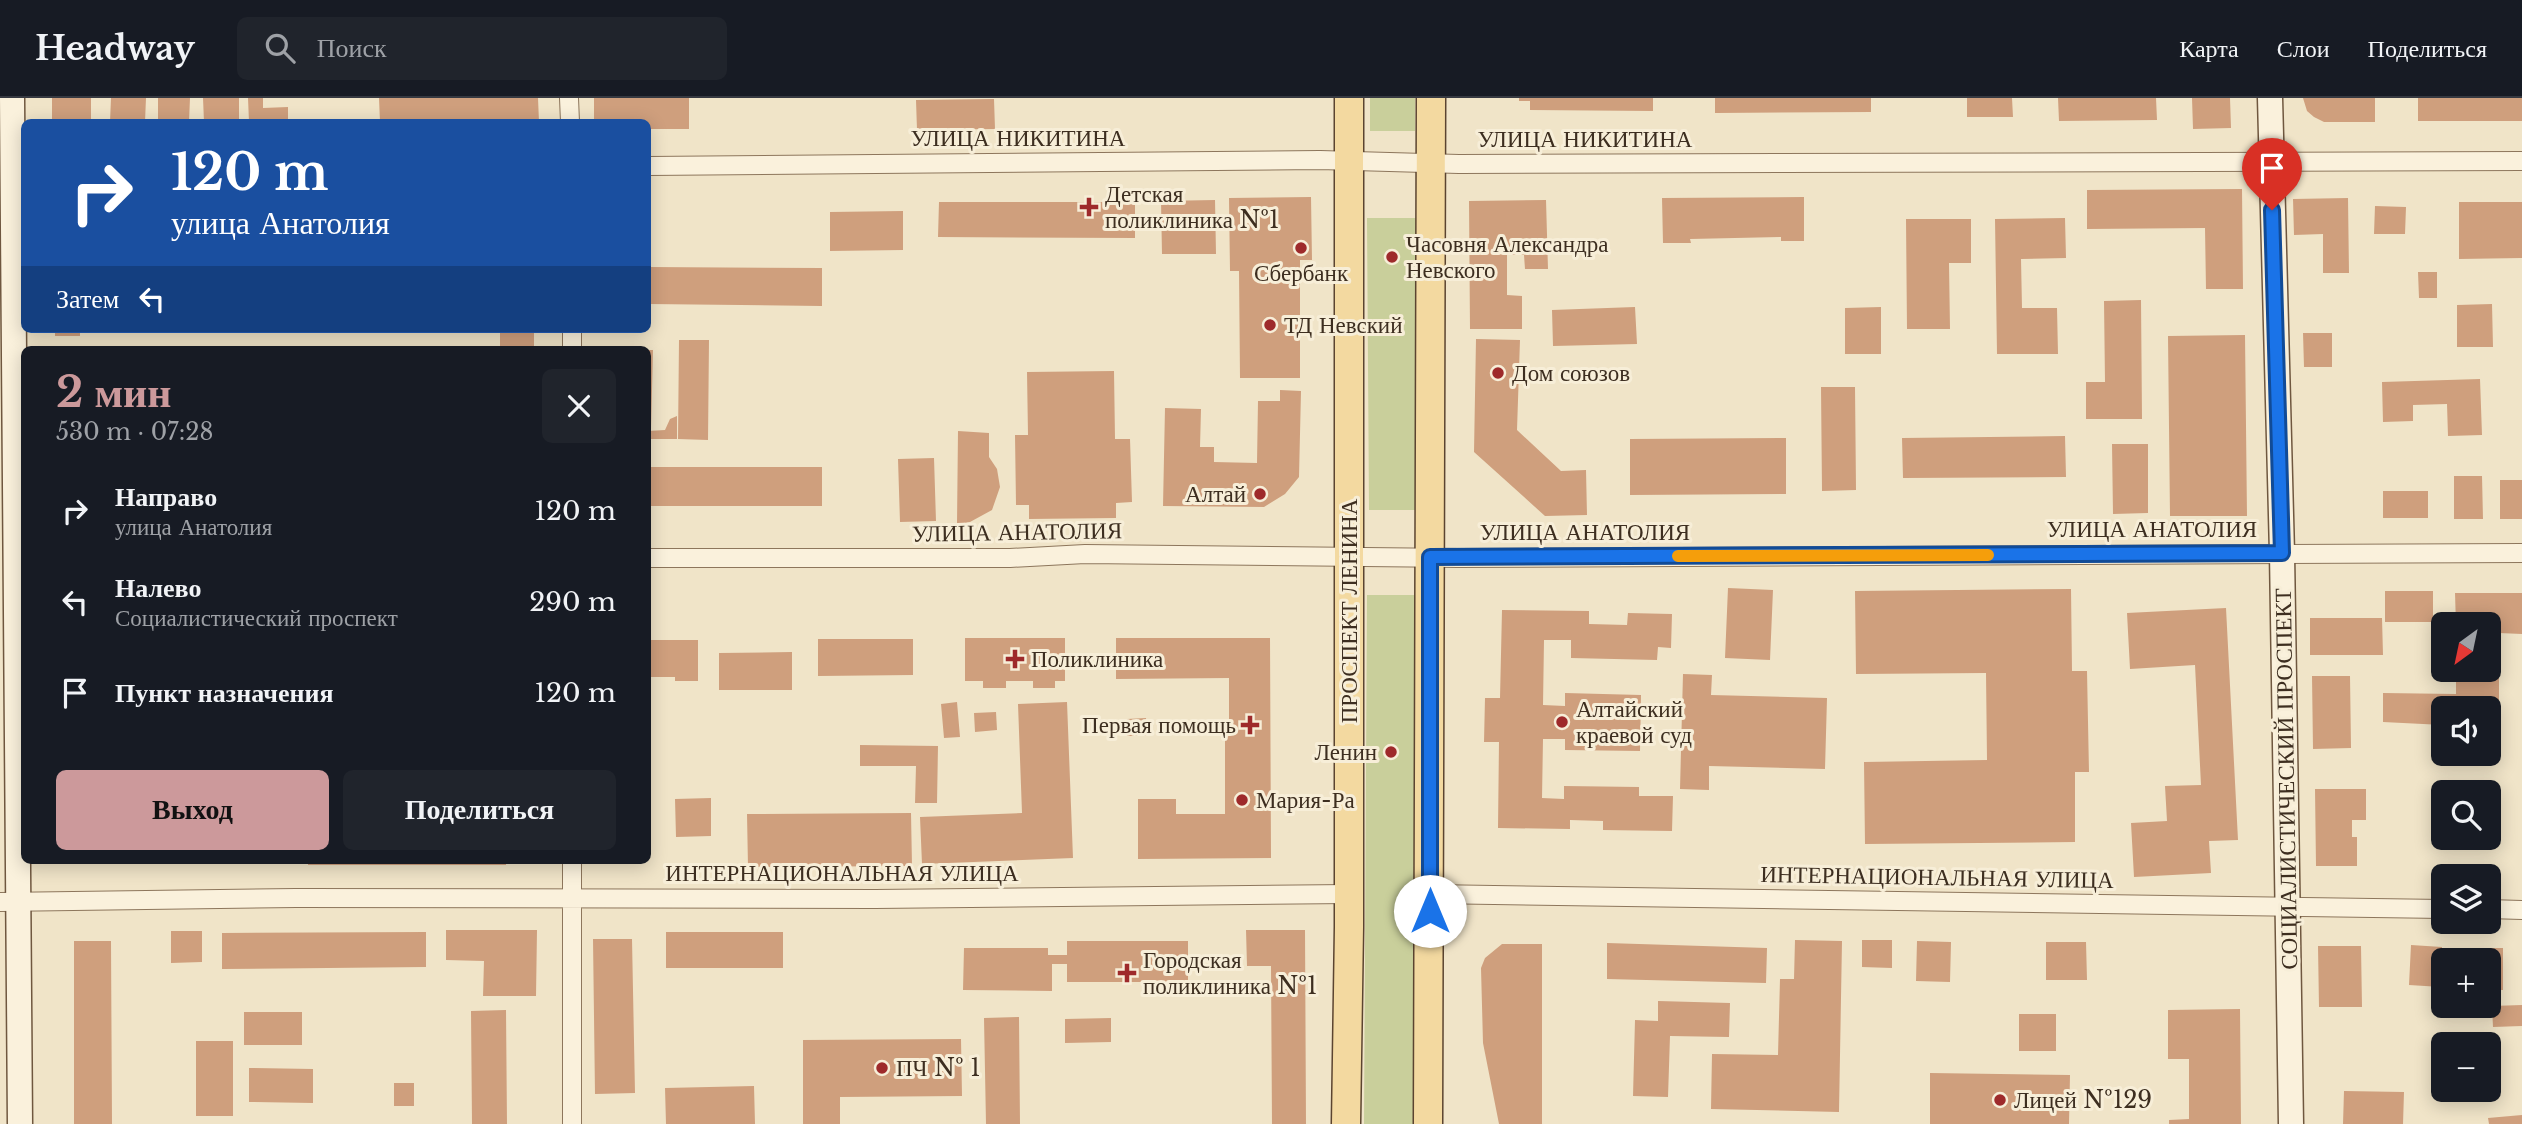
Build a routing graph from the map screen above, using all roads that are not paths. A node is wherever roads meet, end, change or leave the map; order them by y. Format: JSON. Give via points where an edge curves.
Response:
{"nodes":[{"id":1,"x":12,"y":98,"type":"edge"},
{"id":2,"x":569,"y":98,"type":"edge"},
{"id":3,"x":1349,"y":98,"type":"edge"},
{"id":4,"x":1431,"y":98,"type":"edge"},
{"id":5,"x":2270,"y":98,"type":"edge"},
{"id":6,"x":570,"y":119,"type":"edge"},
{"id":7,"x":1349,"y":160,"type":"junction"},
{"id":8,"x":2272,"y":161,"type":"junction"},
{"id":9,"x":2522,"y":161,"type":"edge"},
{"id":10,"x":1430,"y":163,"type":"junction"},
{"id":11,"x":651,"y":166,"type":"edge"},
{"id":12,"x":13,"y":167,"type":"edge"},
{"id":13,"x":2282,"y":553,"type":"junction"},
{"id":14,"x":2522,"y":553,"type":"edge"},
{"id":15,"x":13,"y":554,"type":"edge"},
{"id":16,"x":1349,"y":557,"type":"junction"},
{"id":17,"x":1430,"y":557,"type":"junction"},
{"id":18,"x":651,"y":558,"type":"edge"},
{"id":19,"x":572,"y":864,"type":"edge"},
{"id":20,"x":1349,"y":894,"type":"junction"},
{"id":21,"x":1430,"y":894,"type":"junction"},
{"id":22,"x":572,"y":897,"type":"junction"},
{"id":23,"x":9,"y":901,"type":"edge"},
{"id":24,"x":2287,"y":906,"type":"junction"},
{"id":25,"x":2431,"y":909,"type":"edge"},
{"id":26,"x":2501,"y":909,"type":"edge"},
{"id":27,"x":2522,"y":910,"type":"edge"},
{"id":28,"x":20,"y":1124,"type":"edge"},
{"id":29,"x":572,"y":1124,"type":"edge"},
{"id":30,"x":1346,"y":1124,"type":"edge"},
{"id":31,"x":1428,"y":1124,"type":"edge"},
{"id":32,"x":2291,"y":1124,"type":"edge"}],
"edges":[{"from":1,"to":12,"type":"street"},
{"from":2,"to":6,"type":"street"},
{"from":3,"to":7,"type":"main road","name":"ПРОСПЕКТ ЛЕНИНА"},
{"from":4,"to":10,"type":"main road"},
{"from":5,"to":8,"type":"street","name":"СОЦИАЛИСТИЧЕСКИЙ ПРОСПЕКТ"},
{"from":7,"to":10,"type":"street","name":"УЛИЦА НИКИТИНА"},
{"from":7,"to":11,"type":"street","name":"УЛИЦА НИКИТИНА"},
{"from":7,"to":16,"type":"main road","name":"ПРОСПЕКТ ЛЕНИНА"},
{"from":8,"to":9,"type":"street","name":"УЛИЦА НИКИТИНА"},
{"from":8,"to":10,"type":"street","name":"УЛИЦА НИКИТИНА"},
{"from":8,"to":13,"type":"street","name":"СОЦИАЛИСТИЧЕСКИЙ ПРОСПЕКТ"},
{"from":10,"to":17,"type":"main road"},
{"from":12,"to":15,"type":"street"},
{"from":13,"to":14,"type":"street","name":"УЛИЦА АНАТОЛИЯ"},
{"from":13,"to":17,"type":"street","name":"УЛИЦА АНАТОЛИЯ"},
{"from":13,"to":24,"type":"street","name":"СОЦИАЛИСТИЧЕСКИЙ ПРОСПЕКТ"},
{"from":15,"to":23,"type":"street"},
{"from":16,"to":17,"type":"street","name":"УЛИЦА АНАТОЛИЯ"},
{"from":16,"to":18,"type":"street","name":"УЛИЦА АНАТОЛИЯ"},
{"from":16,"to":20,"type":"main road","name":"ПРОСПЕКТ ЛЕНИНА"},
{"from":17,"to":21,"type":"main road"},
{"from":19,"to":22,"type":"street"},
{"from":20,"to":22,"type":"street","name":"ИНТЕРНАЦИОНАЛЬНАЯ УЛИЦА"},
{"from":20,"to":30,"type":"main road","name":"ПРОСПЕКТ ЛЕНИНА"},
{"from":21,"to":24,"type":"street","name":"ИНТЕРНАЦИОНАЛЬНАЯ УЛИЦА"},
{"from":21,"to":31,"type":"main road"},
{"from":22,"to":23,"type":"street","name":"ИНТЕРНАЦИОНАЛЬНАЯ УЛИЦА"},
{"from":22,"to":29,"type":"street"},
{"from":23,"to":28,"type":"street"},
{"from":24,"to":25,"type":"street","name":"ИНТЕРНАЦИОНАЛЬНАЯ УЛИЦА"},
{"from":24,"to":32,"type":"street","name":"СОЦИАЛИСТИЧЕСКИЙ ПРОСПЕКТ"},
{"from":26,"to":27,"type":"street"}]}
